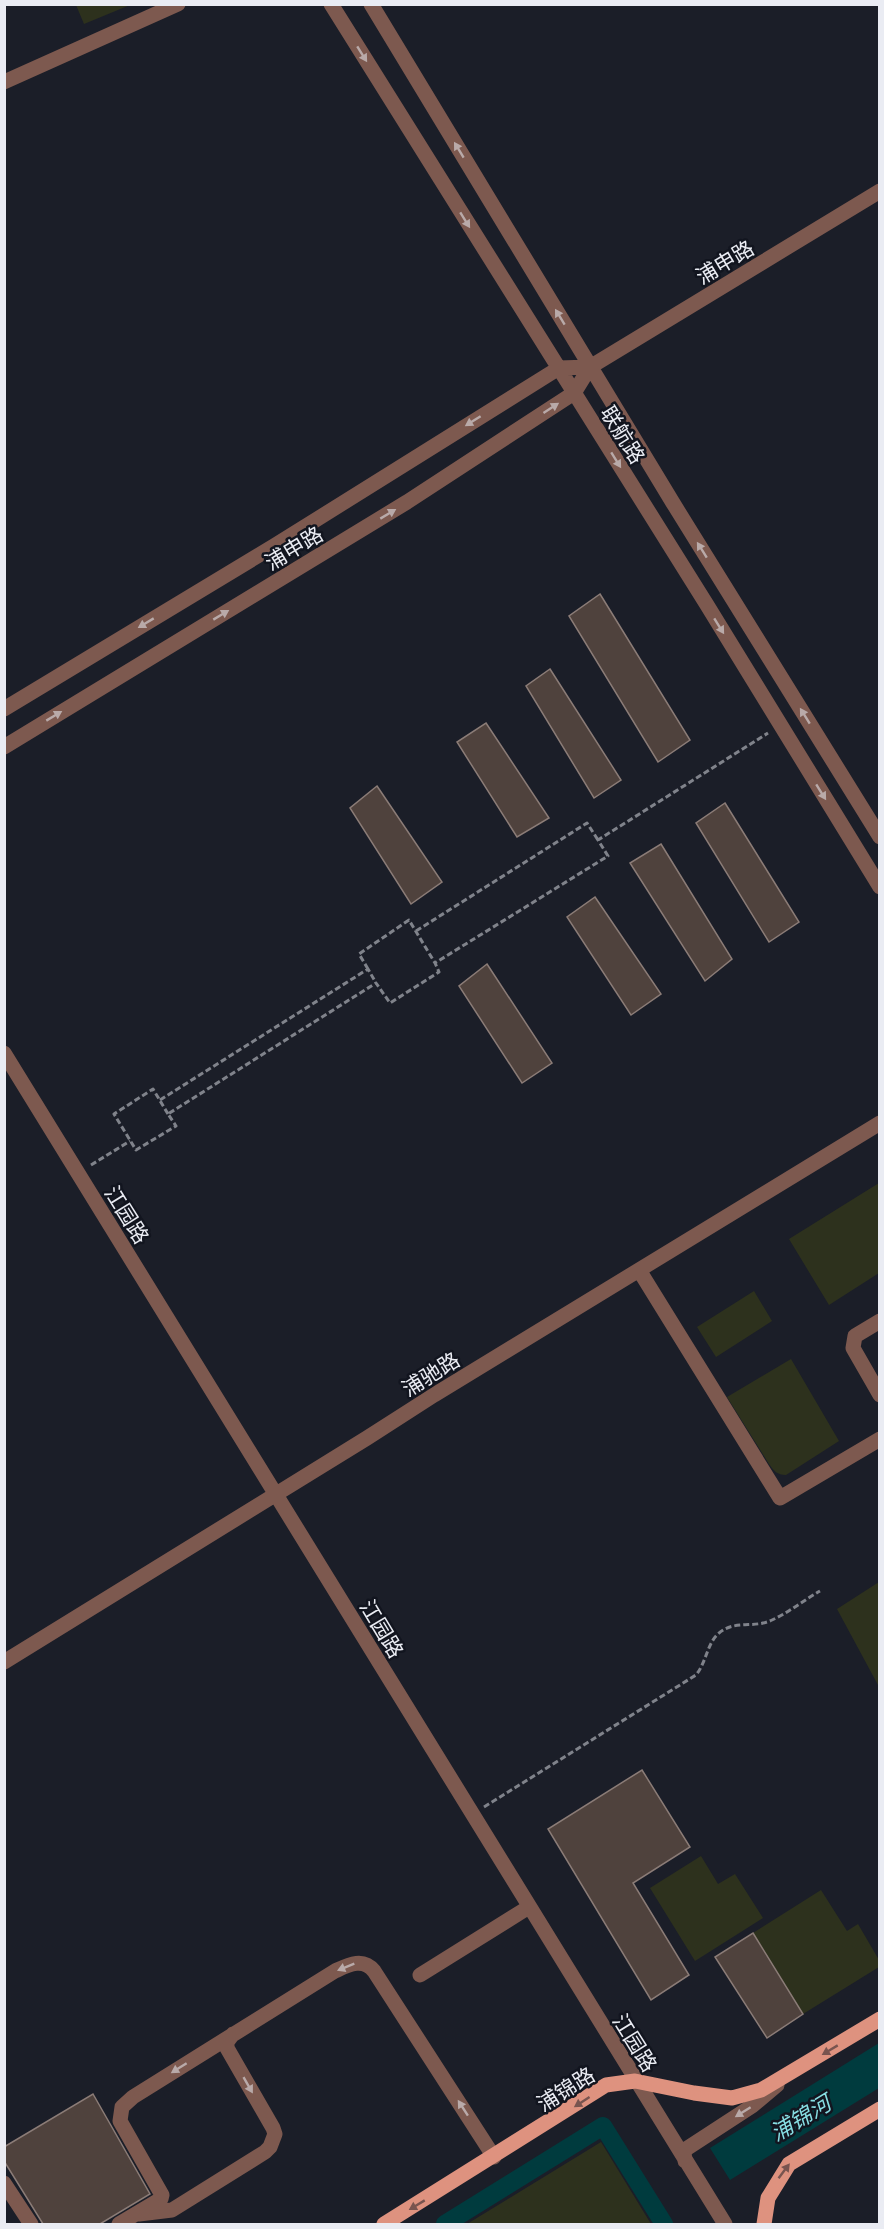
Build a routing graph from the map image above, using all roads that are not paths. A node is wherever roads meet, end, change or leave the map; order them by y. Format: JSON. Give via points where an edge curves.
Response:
{"nodes":[{"id":1,"x":178,"y":4,"type":"edge"},
{"id":2,"x":331,"y":4,"type":"edge"},
{"id":3,"x":370,"y":4,"type":"edge"},
{"id":4,"x":4,"y":82,"type":"edge"},
{"id":5,"x":879,"y":191,"type":"edge"},
{"id":6,"x":590,"y":367,"type":"junction"},
{"id":7,"x":559,"y":368,"type":"junction"},
{"id":8,"x":574,"y":393,"type":"junction"},
{"id":9,"x":4,"y":709,"type":"edge"},
{"id":10,"x":4,"y":747,"type":"edge"},
{"id":11,"x":879,"y":837,"type":"edge"},
{"id":12,"x":879,"y":887,"type":"edge"},
{"id":13,"x":4,"y":1053,"type":"edge"},
{"id":14,"x":879,"y":1123,"type":"edge"},
{"id":15,"x":639,"y":1270,"type":"junction"},
{"id":16,"x":879,"y":1322,"type":"edge"},
{"id":17,"x":879,"y":1395,"type":"edge"},
{"id":18,"x":879,"y":1439,"type":"edge"},
{"id":19,"x":276,"y":1493,"type":"junction"},
{"id":20,"x":4,"y":1662,"type":"edge"},
{"id":21,"x":529,"y":1907,"type":"junction"},
{"id":22,"x":420,"y":1975,"type":"dead end"},
{"id":23,"x":879,"y":2019,"type":"edge"},
{"id":24,"x":233,"y":2034,"type":"junction"},
{"id":25,"x":789,"y":2075,"type":"junction"},
{"id":26,"x":635,"y":2080,"type":"junction"},
{"id":27,"x":879,"y":2109,"type":"edge"},
{"id":28,"x":494,"y":2157,"type":"junction"},
{"id":29,"x":685,"y":2161,"type":"junction"},
{"id":30,"x":4,"y":2183,"type":"edge"},
{"id":31,"x":135,"y":2215,"type":"junction"},
{"id":32,"x":31,"y":2224,"type":"edge"},
{"id":33,"x":119,"y":2224,"type":"edge"},
{"id":34,"x":384,"y":2224,"type":"edge"},
{"id":35,"x":725,"y":2224,"type":"edge"},
{"id":36,"x":764,"y":2224,"type":"edge"}],
"edges":[{"from":1,"to":4,"type":"street"},
{"from":2,"to":7,"type":"street","name":"联航路","one_way":true},
{"from":6,"to":3,"type":"street","name":"联航路","one_way":true},
{"from":5,"to":6,"type":"street","name":"浦申路"},
{"from":6,"to":7,"type":"street","name":"浦申路"},
{"from":6,"to":8,"type":"street","name":"浦申路"},
{"from":11,"to":6,"type":"street","name":"联航路","one_way":true},
{"from":7,"to":8,"type":"street","name":"联航路"},
{"from":7,"to":9,"type":"street","name":"浦申路","one_way":true},
{"from":10,"to":8,"type":"street","name":"浦申路","one_way":true,"via":[[407,502]]},
{"from":8,"to":12,"type":"street","name":"联航路","one_way":true},
{"from":13,"to":19,"type":"street","name":"江园路"},
{"from":14,"to":15,"type":"street","name":"浦驰路"},
{"from":15,"to":18,"type":"street","via":[[780,1498]]},
{"from":15,"to":19,"type":"street","name":"浦驰路"},
{"from":16,"to":17,"type":"street","via":[[855,1336],[853,1348]]},
{"from":19,"to":20,"type":"street","name":"浦驰路"},
{"from":19,"to":21,"type":"street","name":"江园路"},
{"from":21,"to":22,"type":"street"},
{"from":21,"to":26,"type":"street","name":"江园路"},
{"from":23,"to":25,"type":"main road","name":"浦锦路","one_way":true},
{"from":28,"to":24,"type":"street","one_way":true,"via":[[374,1971],[365,1964],[351,1964],[335,1971]]},
{"from":24,"to":31,"type":"street","one_way":true,"via":[[122,2107],[120,2121],[162,2195]]},
{"from":24,"to":31,"type":"street","one_way":true,"via":[[227,2048],[273,2128],[270,2147],[172,2210]]},
{"from":25,"to":26,"type":"main road","name":"浦锦路","via":[[761,2090],[732,2098]]},
{"from":25,"to":29,"type":"street","name":"浦锦路","one_way":true,"via":[[752,2106],[686,2149]]},
{"from":26,"to":28,"type":"main road","name":"浦锦路","one_way":true,"via":[[606,2085]]},
{"from":26,"to":29,"type":"street","name":"江园路"},
{"from":36,"to":27,"type":"main road","one_way":true,"via":[[768,2198],[789,2164]]},
{"from":28,"to":34,"type":"main road","name":"浦锦路","one_way":true},
{"from":29,"to":35,"type":"street","name":"江园路"},
{"from":30,"to":32,"type":"street"},
{"from":31,"to":33,"type":"street"}]}
